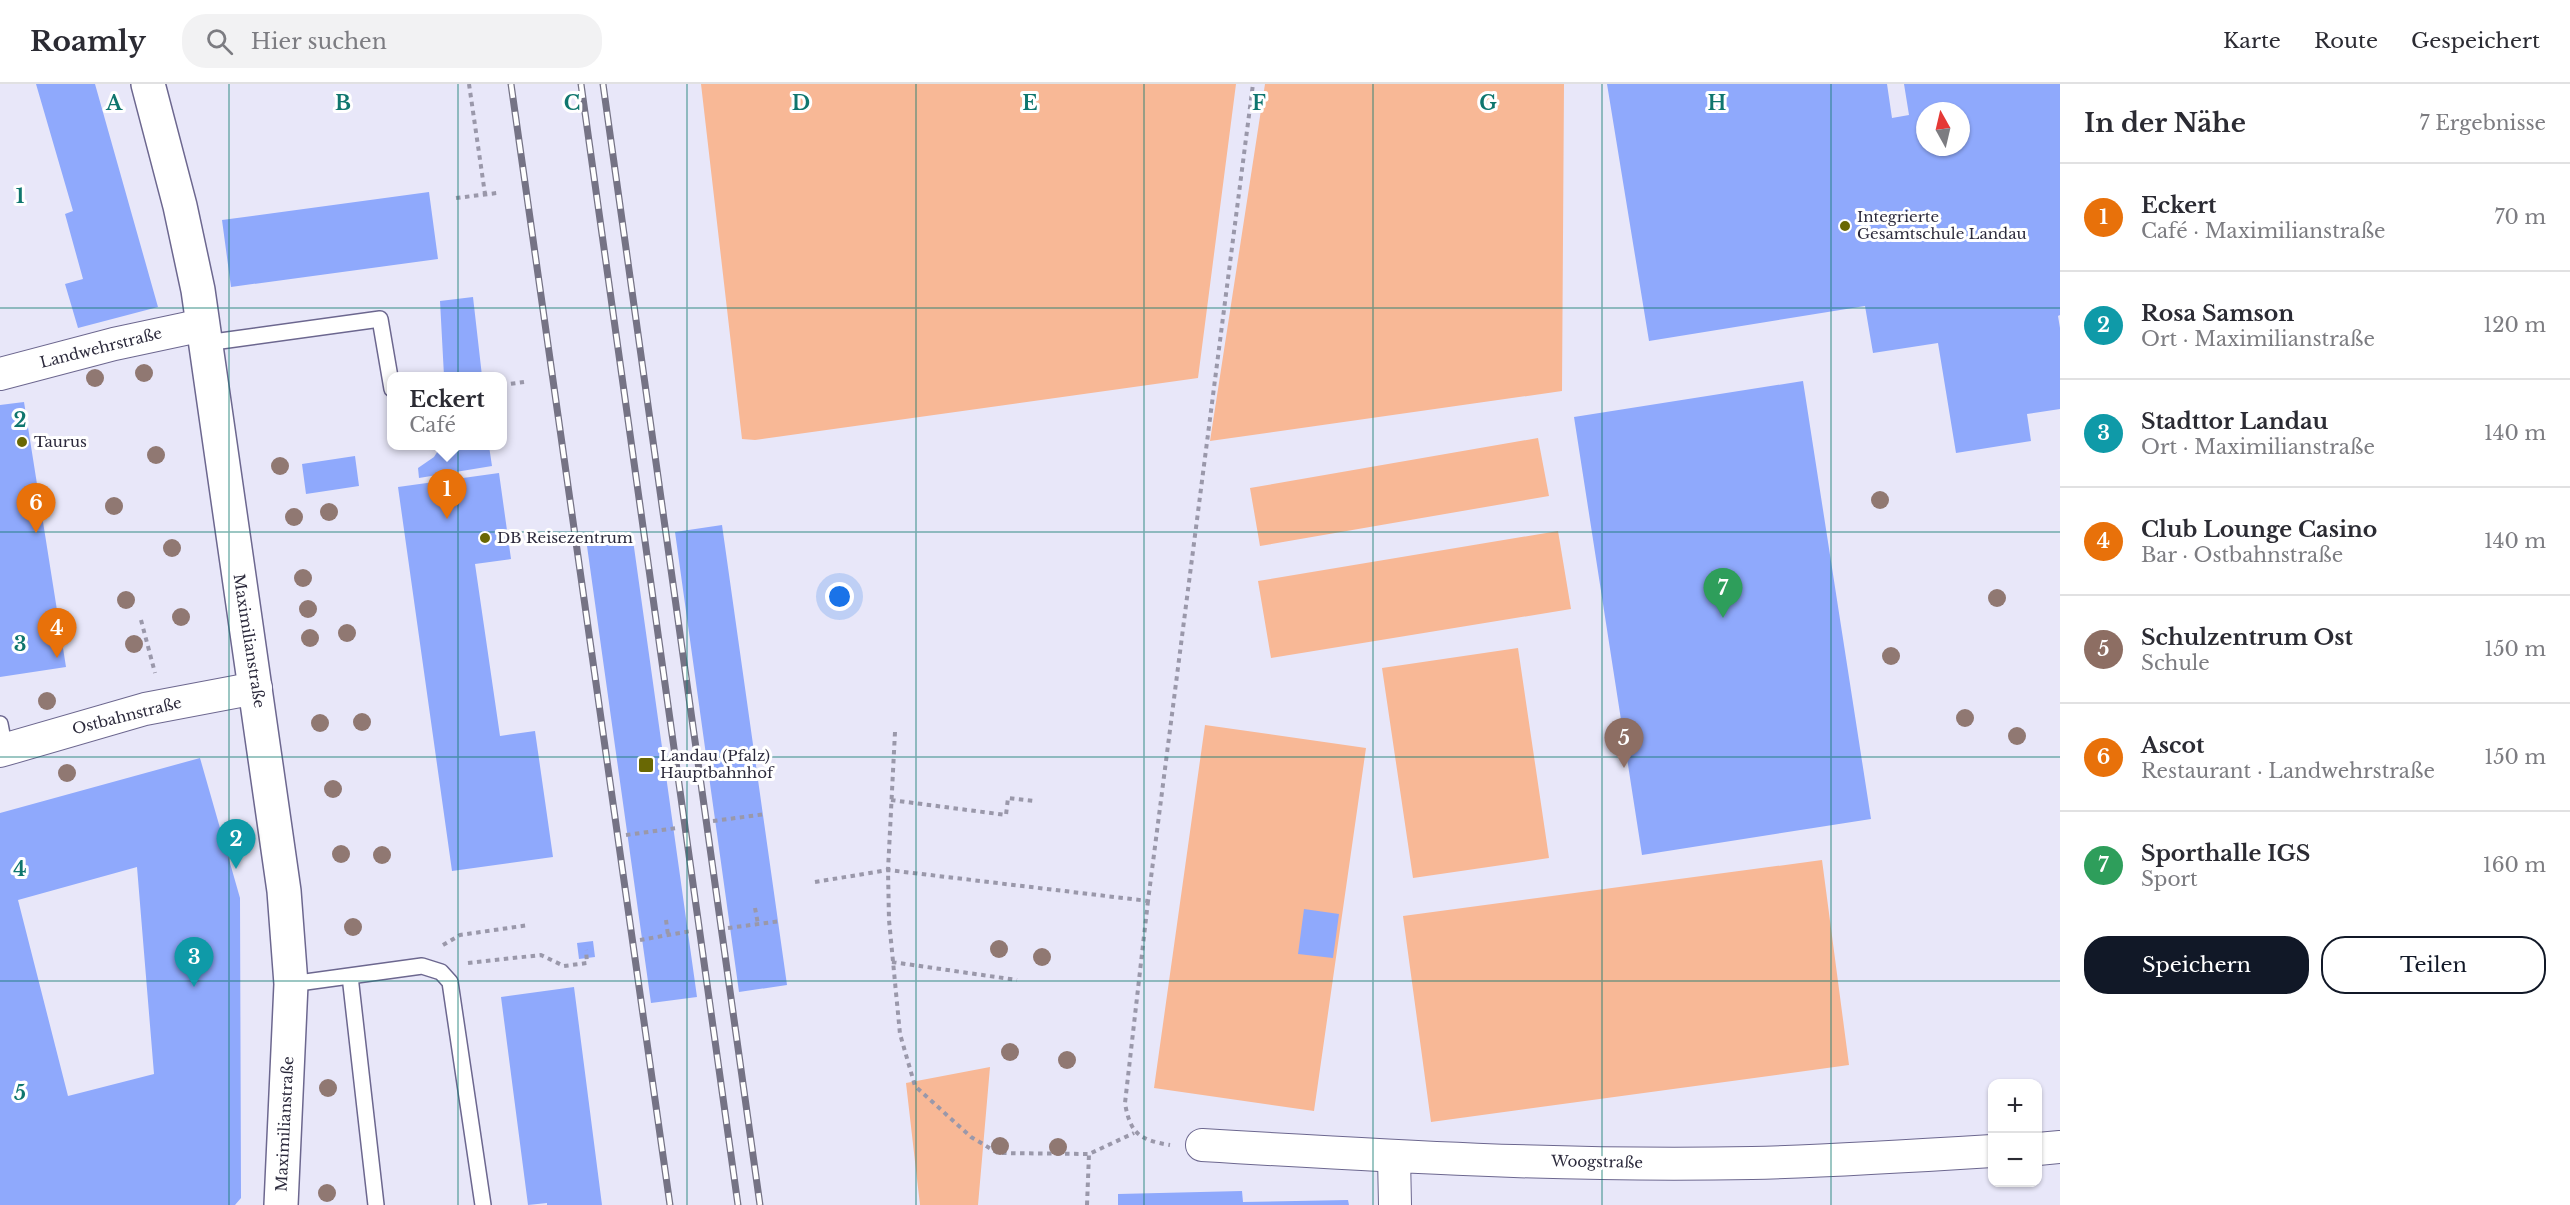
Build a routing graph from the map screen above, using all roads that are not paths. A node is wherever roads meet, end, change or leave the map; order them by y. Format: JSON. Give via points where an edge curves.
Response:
{"nodes":[{"id":1,"x":148,"y":84,"type":"edge"},
{"id":2,"x":204,"y":334,"type":"junction"},
{"id":3,"x":11,"y":371,"type":"edge"},
{"id":4,"x":389,"y":372,"type":"edge"},
{"id":5,"x":256,"y":688,"type":"junction"},
{"id":6,"x":2,"y":742,"type":"edge"},
{"id":7,"x":350,"y":976,"type":"junction"},
{"id":8,"x":291,"y":984,"type":"junction"},
{"id":9,"x":1202,"y":1145,"type":"road end"},
{"id":10,"x":2060,"y":1147,"type":"edge"},
{"id":11,"x":2042,"y":1149,"type":"edge"},
{"id":12,"x":1988,"y":1151,"type":"edge"},
{"id":13,"x":1394,"y":1157,"type":"junction"},
{"id":14,"x":281,"y":1205,"type":"edge"},
{"id":15,"x":376,"y":1205,"type":"edge"},
{"id":16,"x":483,"y":1205,"type":"edge"},
{"id":17,"x":1395,"y":1205,"type":"edge"}],
"edges":[{"from":1,"to":2,"type":"street","name":"Maximilianstraße","via":[[182,217]]},
{"from":2,"to":3,"type":"street","name":"Landwehrstraße","via":[[105,346]]},
{"from":2,"to":4,"type":"lane","via":[[380,319]]},
{"from":2,"to":5,"type":"street","name":"Maximilianstraße"},
{"from":5,"to":6,"type":"street","name":"Ostbahnstraße"},
{"from":5,"to":8,"type":"street","name":"Maximilianstraße","via":[[283,882]]},
{"from":7,"to":8,"type":"lane"},
{"from":7,"to":15,"type":"lane"},
{"from":7,"to":16,"type":"lane","via":[[423,966],[441,972],[450,982]]},
{"from":8,"to":14,"type":"street","name":"Maximilianstraße"},
{"from":9,"to":13,"type":"street","name":"Woogstraße"},
{"from":10,"to":11,"type":"street"},
{"from":12,"to":13,"type":"street","name":"Woogstraße","via":[[1752,1163]]},
{"from":13,"to":17,"type":"street"}]}
